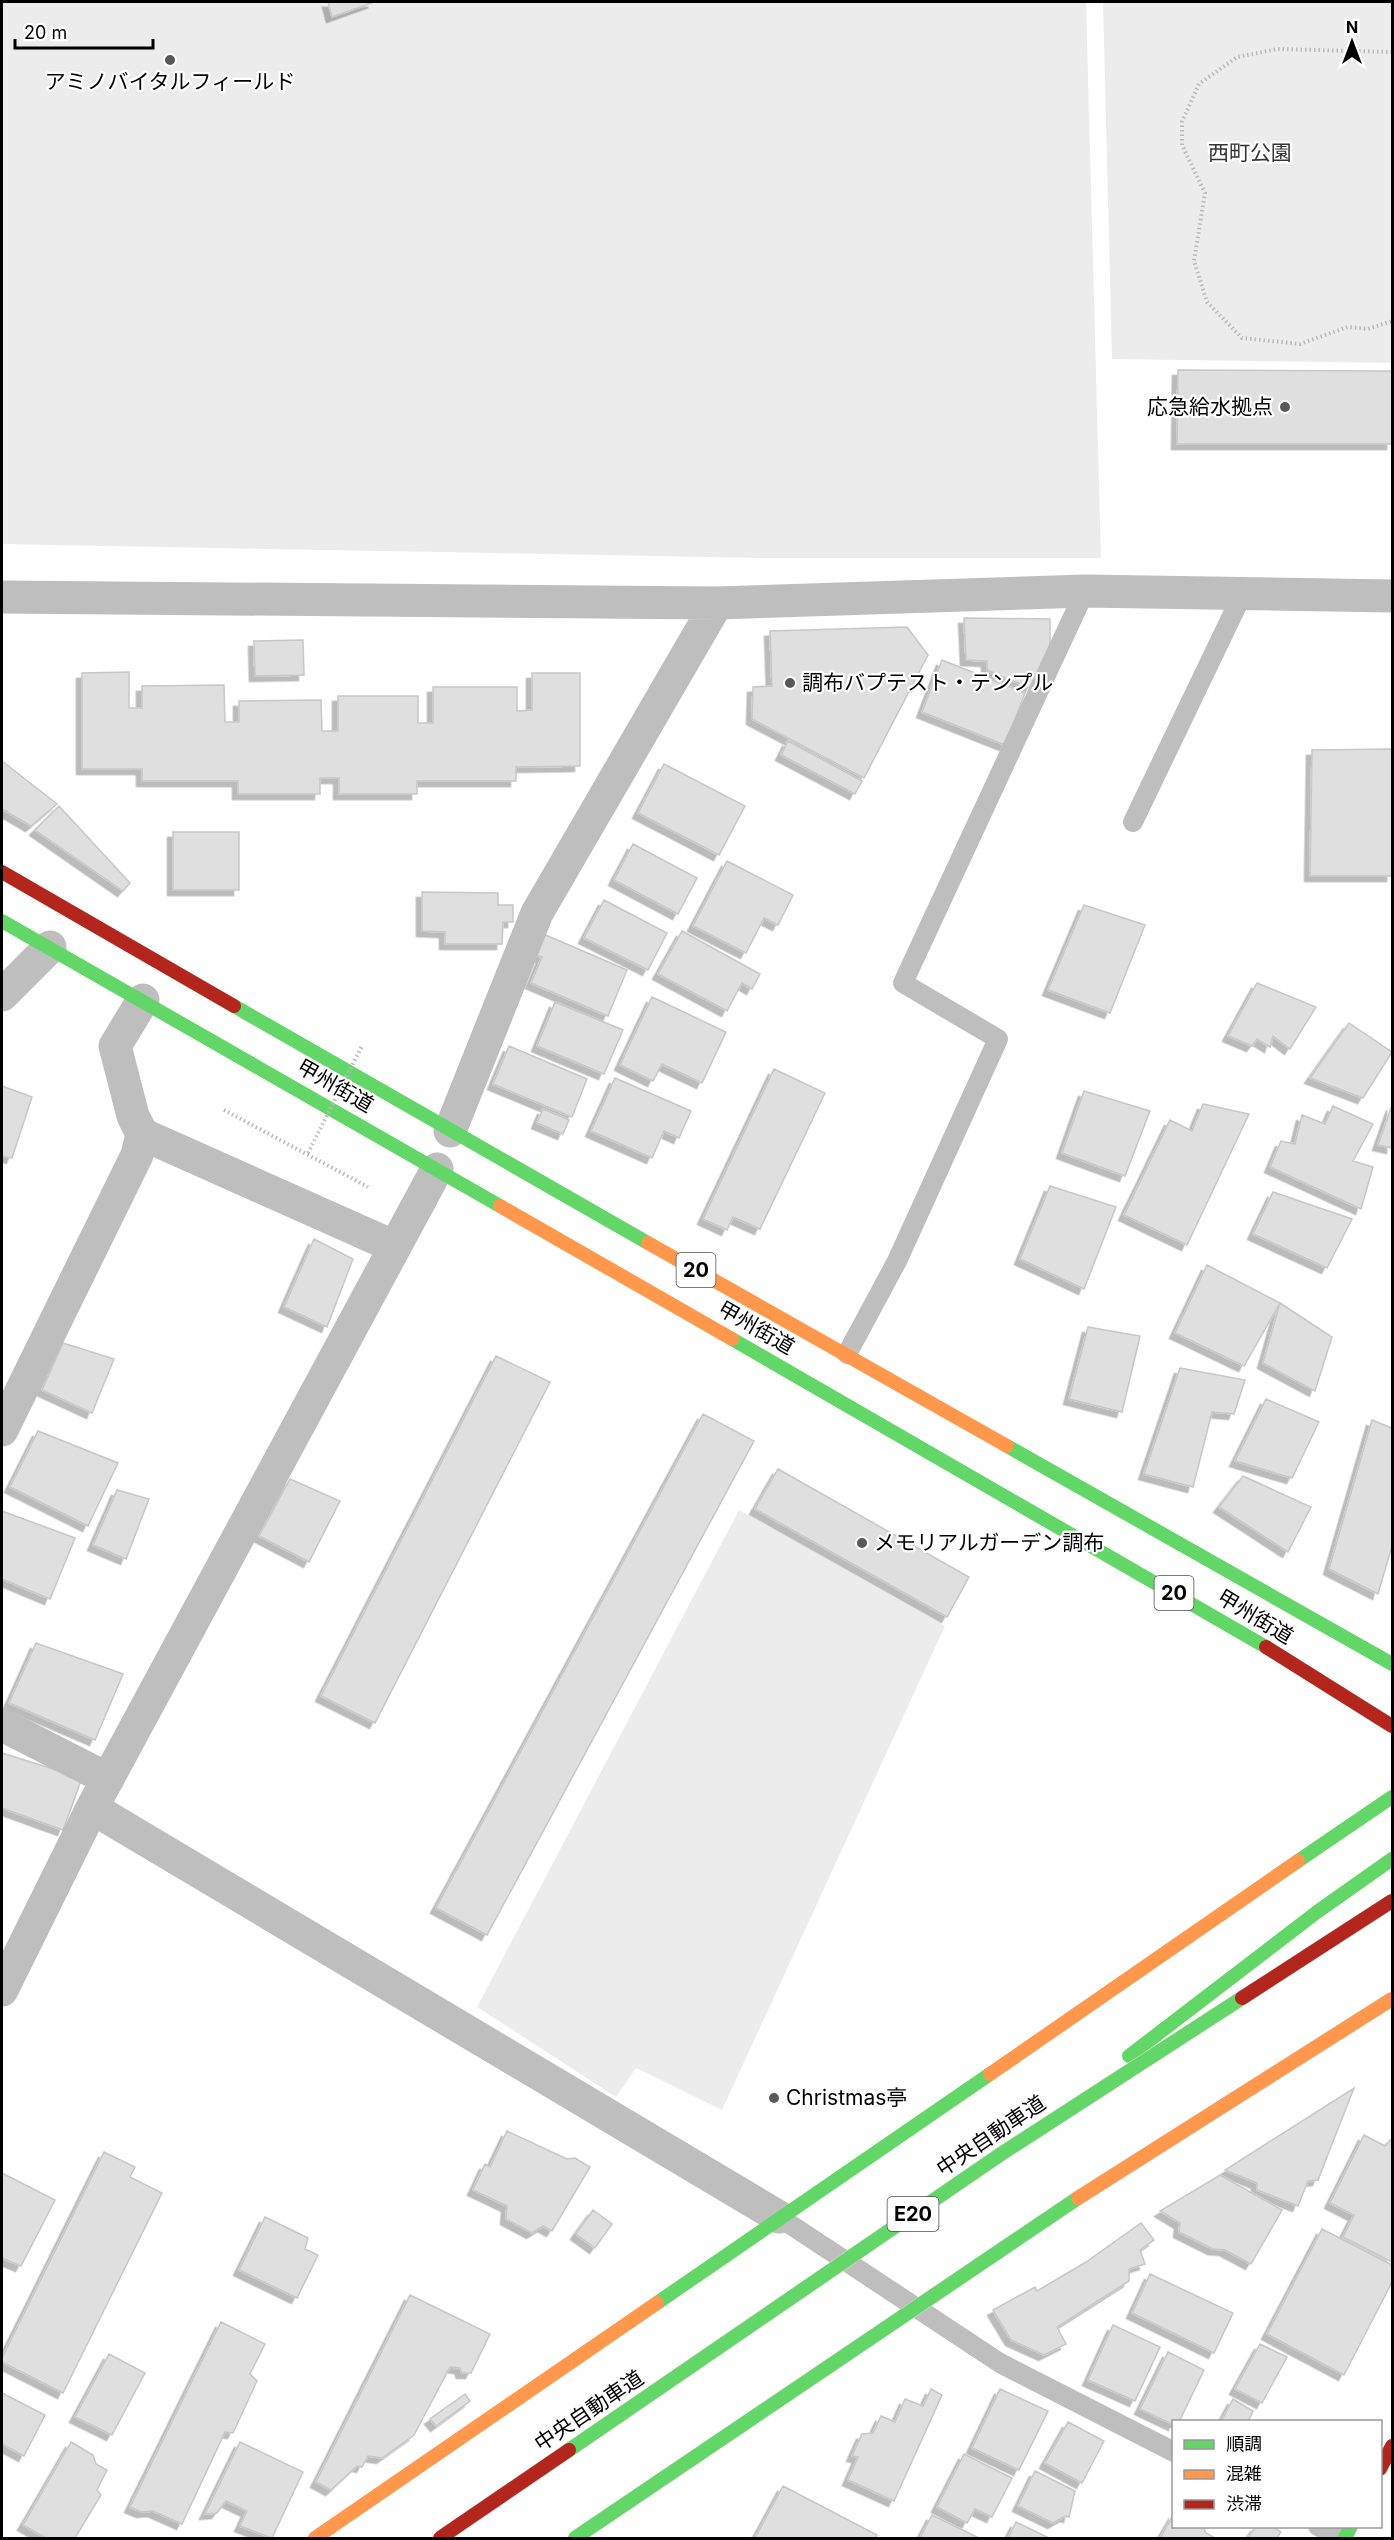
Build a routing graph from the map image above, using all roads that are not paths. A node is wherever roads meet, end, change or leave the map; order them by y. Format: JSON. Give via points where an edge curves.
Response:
{"nodes":[{"id":1,"x":1085,"y":591,"type":"junction"},
{"id":2,"x":1244,"y":593,"type":"junction"},
{"id":3,"x":1392,"y":596,"type":"edge"},
{"id":4,"x":2,"y":597,"type":"edge"},
{"id":5,"x":717,"y":603,"type":"junction"},
{"id":6,"x":1133,"y":822,"type":"dead end"},
{"id":7,"x":2,"y":872,"type":"edge"},
{"id":8,"x":2,"y":921,"type":"edge"},
{"id":9,"x":50,"y":948,"type":"junction"},
{"id":10,"x":2,"y":995,"type":"edge"},
{"id":11,"x":144,"y":1000,"type":"junction"},
{"id":12,"x":450,"y":1131,"type":"junction"},
{"id":13,"x":142,"y":1134,"type":"junction"},
{"id":14,"x":437,"y":1169,"type":"junction"},
{"id":15,"x":393,"y":1246,"type":"junction"},
{"id":16,"x":847,"y":1354,"type":"junction"},
{"id":17,"x":2,"y":1430,"type":"edge"},
{"id":18,"x":1392,"y":1664,"type":"edge"},
{"id":19,"x":2,"y":1725,"type":"edge"},
{"id":20,"x":1392,"y":1726,"type":"edge"},
{"id":21,"x":108,"y":1779,"type":"junction"},
{"id":22,"x":1392,"y":1797,"type":"edge"},
{"id":23,"x":92,"y":1808,"type":"junction"},
{"id":24,"x":1392,"y":1859,"type":"edge"},
{"id":25,"x":1392,"y":1900,"type":"edge"},
{"id":26,"x":2,"y":1990,"type":"edge"},
{"id":27,"x":1392,"y":1999,"type":"edge"},
{"id":28,"x":1001,"y":2154,"type":"junction"},
{"id":29,"x":779,"y":2217,"type":"junction"},
{"id":30,"x":1392,"y":2446,"type":"edge"},
{"id":31,"x":1172,"y":2451,"type":"edge"},
{"id":32,"x":1382,"y":2465,"type":"edge"},
{"id":33,"x":1322,"y":2528,"type":"edge"},
{"id":34,"x":315,"y":2538,"type":"edge"},
{"id":35,"x":440,"y":2538,"type":"edge"},
{"id":36,"x":575,"y":2538,"type":"edge"},
{"id":37,"x":1343,"y":2538,"type":"edge"}],
"edges":[{"from":1,"to":2,"type":"street"},
{"from":1,"to":5,"type":"street"},
{"from":1,"to":16,"type":"lane","via":[[903,984],[998,1039],[897,1261]]},
{"from":2,"to":3,"type":"street"},
{"from":2,"to":6,"type":"lane"},
{"from":4,"to":5,"type":"street"},
{"from":5,"to":12,"type":"street","via":[[537,913]]},
{"from":7,"to":12,"type":"main road","name":"甲州街道","number":"20"},
{"from":8,"to":9,"type":"main road","name":"甲州街道","number":"20"},
{"from":9,"to":10,"type":"street"},
{"from":9,"to":11,"type":"main road","name":"甲州街道","number":"20"},
{"from":11,"to":13,"type":"street","via":[[115,1046]]},
{"from":11,"to":14,"type":"main road","name":"甲州街道","number":"20"},
{"from":12,"to":16,"type":"main road","name":"甲州街道","number":"20"},
{"from":13,"to":15,"type":"street"},
{"from":13,"to":17,"type":"street","via":[[137,1155]]},
{"from":14,"to":15,"type":"street"},
{"from":14,"to":20,"type":"main road","name":"甲州街道","number":"20","via":[[1225,1622]]},
{"from":15,"to":21,"type":"street"},
{"from":16,"to":18,"type":"main road","name":"甲州街道","number":"20"},
{"from":19,"to":21,"type":"street"},
{"from":21,"to":23,"type":"street"},
{"from":22,"to":29,"type":"main road"},
{"from":23,"to":26,"type":"street"},
{"from":23,"to":29,"type":"street"},
{"from":24,"to":28,"type":"main road","bridge":true},
{"from":25,"to":28,"type":"main road","name":"中央自動車道","number":"E20","bridge":true},
{"from":27,"to":36,"type":"main road","bridge":true,"via":[[1042,2221]]},
{"from":28,"to":35,"type":"main road","name":"中央自動車道","number":"E20","bridge":true},
{"from":29,"to":31,"type":"lane","via":[[1000,2363]]},
{"from":29,"to":34,"type":"main road"},
{"from":30,"to":32,"type":"main road"},
{"from":33,"to":37,"type":"lane"}]}
